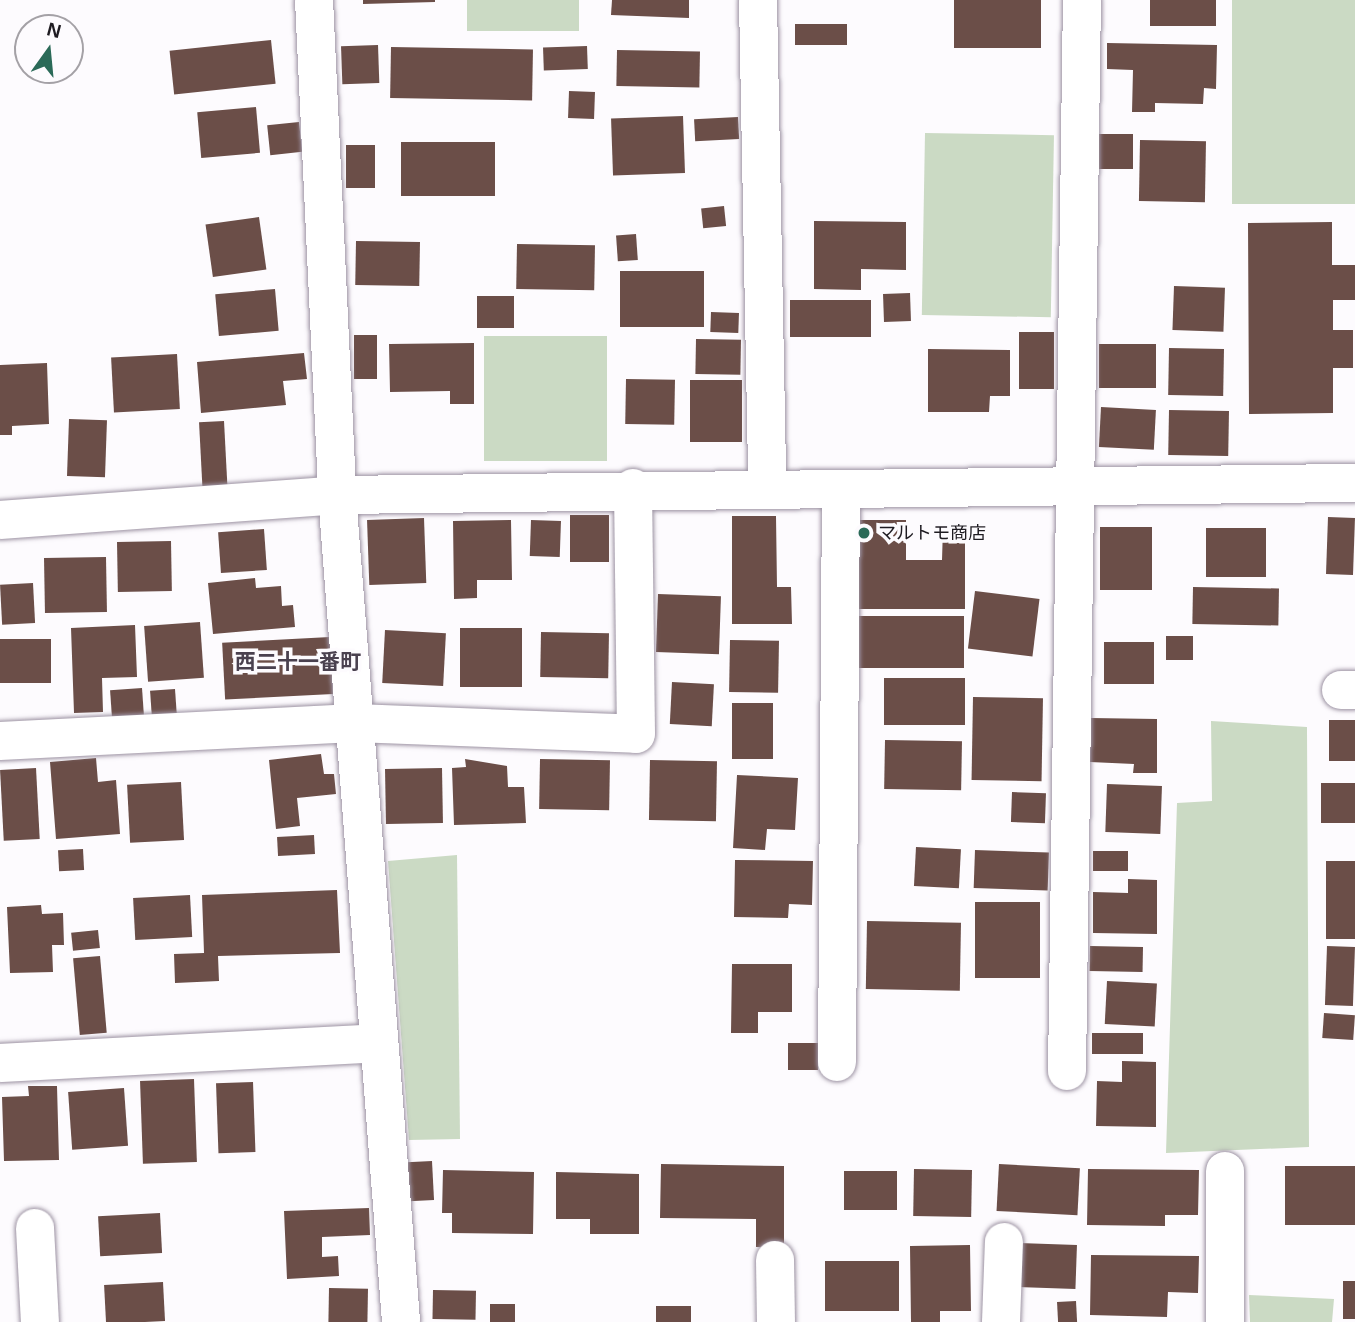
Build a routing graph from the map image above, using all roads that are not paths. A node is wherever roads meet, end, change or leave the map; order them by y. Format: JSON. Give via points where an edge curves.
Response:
{"nodes":[{"id":1,"x":314,"y":0,"type":"edge"},
{"id":2,"x":758,"y":0,"type":"edge"},
{"id":3,"x":1082,"y":0,"type":"edge"},
{"id":4,"x":1080,"y":483,"type":"junction"},
{"id":5,"x":1355,"y":483,"type":"edge"},
{"id":6,"x":633,"y":488,"type":"junction"},
{"id":7,"x":841,"y":489,"type":"junction"},
{"id":8,"x":767,"y":490,"type":"junction"},
{"id":9,"x":337,"y":495,"type":"junction"},
{"id":10,"x":0,"y":520,"type":"edge"},
{"id":11,"x":355,"y":723,"type":"junction"},
{"id":12,"x":0,"y":741,"type":"edge"},
{"id":13,"x":377,"y":1043,"type":"junction"},
{"id":14,"x":837,"y":1062,"type":"dead end"},
{"id":15,"x":0,"y":1063,"type":"edge"},
{"id":16,"x":1067,"y":1071,"type":"dead end"},
{"id":17,"x":1225,"y":1171,"type":"dead end"},
{"id":18,"x":35,"y":1228,"type":"dead end"},
{"id":19,"x":1004,"y":1242,"type":"dead end"},
{"id":20,"x":775,"y":1260,"type":"dead end"},
{"id":21,"x":40,"y":1322,"type":"edge"},
{"id":22,"x":401,"y":1322,"type":"edge"},
{"id":23,"x":776,"y":1322,"type":"edge"},
{"id":24,"x":1001,"y":1322,"type":"edge"},
{"id":25,"x":1225,"y":1322,"type":"edge"}],
"edges":[{"from":1,"to":9,"type":"street"},
{"from":2,"to":8,"type":"street"},
{"from":3,"to":4,"type":"street"},
{"from":4,"to":5,"type":"street"},
{"from":4,"to":7,"type":"street"},
{"from":4,"to":16,"type":"street"},
{"from":6,"to":8,"type":"street"},
{"from":6,"to":9,"type":"street"},
{"from":6,"to":11,"type":"street","via":[[636,734]]},
{"from":7,"to":8,"type":"street"},
{"from":7,"to":14,"type":"street"},
{"from":9,"to":10,"type":"street"},
{"from":9,"to":11,"type":"street"},
{"from":11,"to":12,"type":"street"},
{"from":11,"to":13,"type":"street"},
{"from":13,"to":15,"type":"street"},
{"from":13,"to":22,"type":"street"},
{"from":17,"to":25,"type":"street"},
{"from":18,"to":21,"type":"street"},
{"from":19,"to":24,"type":"street"},
{"from":20,"to":23,"type":"street"}]}
